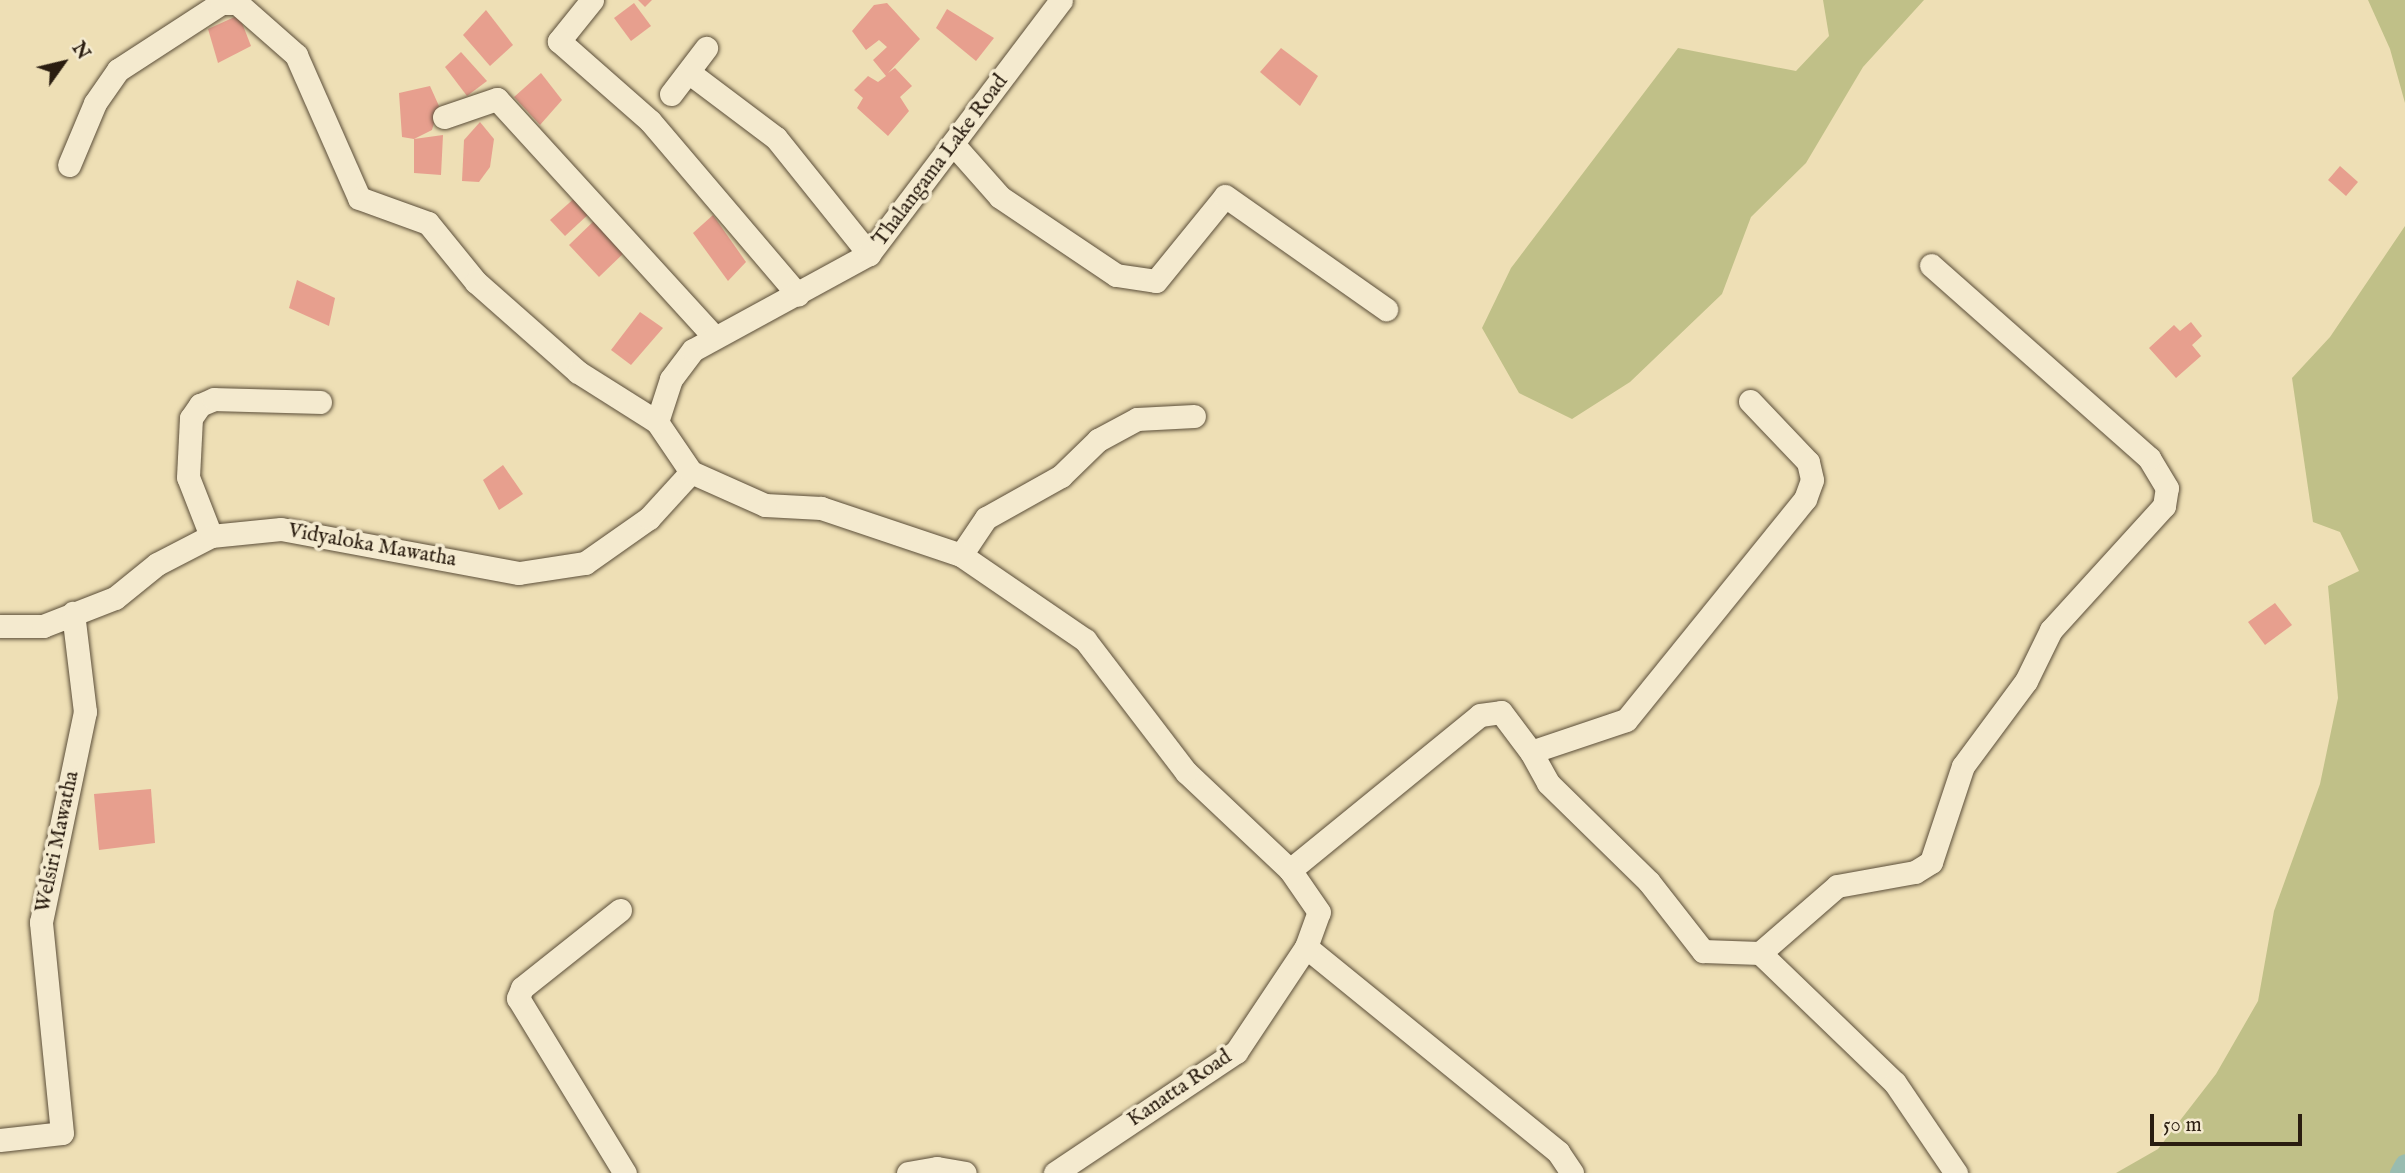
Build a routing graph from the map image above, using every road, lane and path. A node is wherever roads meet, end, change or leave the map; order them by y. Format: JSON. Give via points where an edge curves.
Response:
{"nodes":[{"id":1,"x":592,"y":0,"type":"edge"},
{"id":2,"x":1061,"y":0,"type":"edge"},
{"id":3,"x":706,"y":48,"type":"dead end"},
{"id":4,"x":691,"y":74,"type":"junction"},
{"id":5,"x":671,"y":94,"type":"dead end"},
{"id":6,"x":444,"y":117,"type":"dead end"},
{"id":7,"x":954,"y":145,"type":"junction"},
{"id":8,"x":69,"y":165,"type":"dead end"},
{"id":9,"x":869,"y":254,"type":"junction"},
{"id":10,"x":1931,"y":265,"type":"dead end"},
{"id":11,"x":798,"y":295,"type":"junction"},
{"id":12,"x":1386,"y":309,"type":"dead end"},
{"id":13,"x":714,"y":337,"type":"junction"},
{"id":14,"x":1750,"y":401,"type":"dead end"},
{"id":15,"x":320,"y":402,"type":"dead end"},
{"id":16,"x":1194,"y":416,"type":"dead end"},
{"id":17,"x":657,"y":422,"type":"junction"},
{"id":18,"x":691,"y":472,"type":"junction"},
{"id":19,"x":211,"y":536,"type":"junction"},
{"id":20,"x":961,"y":555,"type":"junction"},
{"id":21,"x":73,"y":613,"type":"junction"},
{"id":22,"x":0,"y":626,"type":"edge"},
{"id":23,"x":1531,"y":752,"type":"junction"},
{"id":24,"x":1290,"y":870,"type":"junction"},
{"id":25,"x":620,"y":909,"type":"dead end"},
{"id":26,"x":1306,"y":947,"type":"junction"},
{"id":27,"x":1760,"y":953,"type":"junction"},
{"id":28,"x":0,"y":1140,"type":"edge"},
{"id":29,"x":625,"y":1173,"type":"edge"},
{"id":30,"x":908,"y":1173,"type":"edge"},
{"id":31,"x":965,"y":1173,"type":"edge"},
{"id":32,"x":1055,"y":1173,"type":"edge"},
{"id":33,"x":1572,"y":1173,"type":"edge"},
{"id":34,"x":1956,"y":1173,"type":"edge"}],
"edges":[{"from":1,"to":11,"type":"street","via":[[559,41],[650,121]]},
{"from":2,"to":7,"type":"street","name":"Thalangama Lake Road"},
{"from":3,"to":4,"type":"street"},
{"from":4,"to":5,"type":"street"},
{"from":4,"to":9,"type":"street","via":[[776,138]]},
{"from":6,"to":13,"type":"street","via":[[460,117],[476,102],[497,99]]},
{"from":7,"to":9,"type":"street","name":"Thalangama Lake Road"},
{"from":7,"to":12,"type":"street","via":[[1000,197],[1116,275],[1156,281],[1225,196]]},
{"from":8,"to":17,"type":"street","via":[[95,103],[118,70],[221,3],[237,3],[296,55],[359,198],[428,223],[476,282],[578,372]]},
{"from":9,"to":11,"type":"street","name":"Thalangama Lake Road"},
{"from":10,"to":27,"type":"street","via":[[2149,458],[2167,488],[2164,506],[2051,630],[2026,681],[1964,766],[1931,862],[1915,872],[1837,886]]},
{"from":11,"to":13,"type":"street","name":"Thalangama Lake Road"},
{"from":13,"to":17,"type":"street","name":"Thalangama Lake Road","via":[[693,350],[671,379]]},
{"from":14,"to":23,"type":"street","via":[[1808,462],[1812,480],[1805,499],[1626,720]]},
{"from":15,"to":19,"type":"street","via":[[214,399],[200,405],[191,418],[188,477]]},
{"from":16,"to":20,"type":"street","via":[[1137,419],[1098,440],[1061,476],[986,518]]},
{"from":17,"to":18,"type":"street"},
{"from":18,"to":19,"type":"street","name":"Vidyaloka Mawatha","via":[[649,517],[585,563],[519,573],[281,529]]},
{"from":18,"to":20,"type":"street","via":[[765,505],[821,508]]},
{"from":19,"to":21,"type":"street","name":"Vidyaloka Mawatha","via":[[158,564],[115,598]]},
{"from":20,"to":24,"type":"street","via":[[1085,640],[1186,772]]},
{"from":21,"to":22,"type":"street","name":"Vidyaloka Mawatha","via":[[43,626]]},
{"from":21,"to":28,"type":"street","name":"Welsiri Mawatha","via":[[85,712],[41,922],[62,1133]]},
{"from":23,"to":24,"type":"street","via":[[1501,712],[1480,715]]},
{"from":23,"to":27,"type":"street","via":[[1548,783],[1648,882],[1703,951]]},
{"from":24,"to":26,"type":"street","via":[[1319,912]]},
{"from":25,"to":29,"type":"street","via":[[522,988],[518,998]]},
{"from":26,"to":32,"type":"street","name":"Kanatta Road","via":[[1236,1052]]},
{"from":26,"to":33,"type":"street","via":[[1558,1152]]},
{"from":27,"to":34,"type":"street","via":[[1895,1083]]},
{"from":30,"to":31,"type":"street","via":[[937,1168]]}]}
